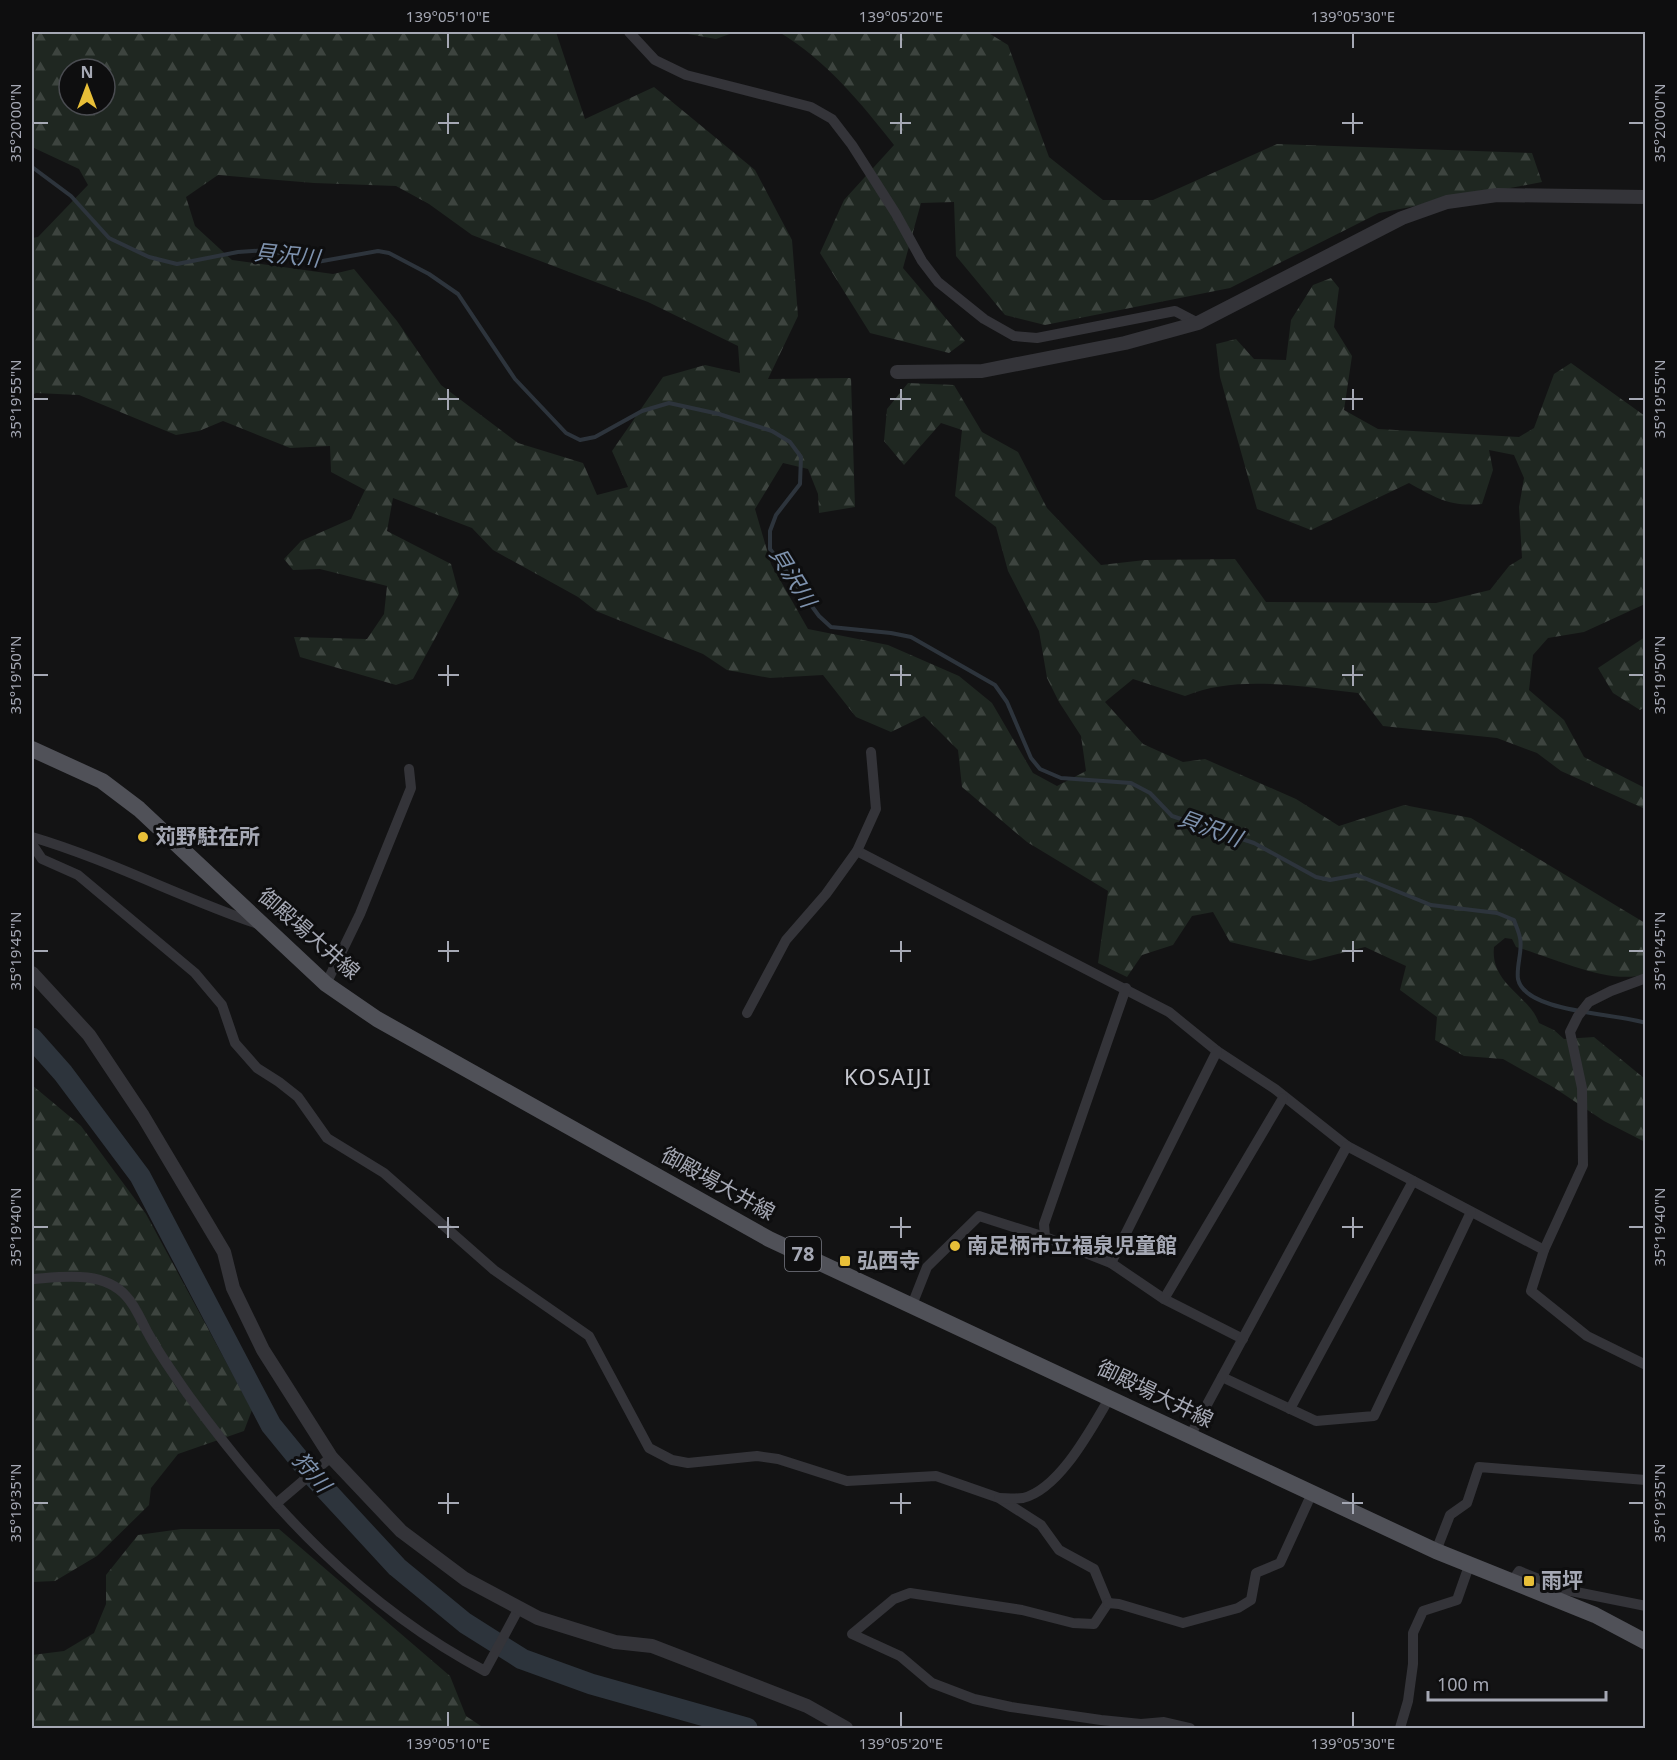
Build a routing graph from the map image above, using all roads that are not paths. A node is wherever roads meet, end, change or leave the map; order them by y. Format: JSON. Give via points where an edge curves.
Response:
{"nodes":[{"id":1,"x":629,"y":32,"type":"edge"},
{"id":2,"x":1646,"y":197,"type":"edge"},
{"id":3,"x":1198,"y":323,"type":"junction"},
{"id":4,"x":897,"y":372,"type":"dead end"},
{"id":5,"x":32,"y":749,"type":"edge"},
{"id":6,"x":871,"y":752,"type":"dead end"},
{"id":7,"x":409,"y":769,"type":"dead end"},
{"id":8,"x":32,"y":837,"type":"edge"},
{"id":9,"x":32,"y":843,"type":"edge"},
{"id":10,"x":857,"y":851,"type":"junction"},
{"id":11,"x":264,"y":926,"type":"junction"},
{"id":12,"x":32,"y":973,"type":"edge"},
{"id":13,"x":1646,"y":978,"type":"edge"},
{"id":14,"x":326,"y":984,"type":"junction"},
{"id":15,"x":1126,"y":988,"type":"junction"},
{"id":16,"x":747,"y":1012,"type":"dead end"},
{"id":17,"x":1217,"y":1051,"type":"junction"},
{"id":18,"x":1283,"y":1098,"type":"junction"},
{"id":19,"x":1347,"y":1146,"type":"junction"},
{"id":20,"x":1413,"y":1181,"type":"junction"},
{"id":21,"x":1471,"y":1212,"type":"junction"},
{"id":22,"x":1045,"y":1237,"type":"junction"},
{"id":23,"x":1544,"y":1250,"type":"junction"},
{"id":24,"x":1111,"y":1263,"type":"junction"},
{"id":25,"x":32,"y":1279,"type":"edge"},
{"id":26,"x":1164,"y":1299,"type":"junction"},
{"id":27,"x":912,"y":1305,"type":"junction"},
{"id":28,"x":1243,"y":1339,"type":"junction"},
{"id":29,"x":1646,"y":1365,"type":"edge"},
{"id":30,"x":1222,"y":1377,"type":"junction"},
{"id":31,"x":1110,"y":1396,"type":"junction"},
{"id":32,"x":1290,"y":1409,"type":"junction"},
{"id":33,"x":1190,"y":1436,"type":"junction"},
{"id":34,"x":331,"y":1457,"type":"junction"},
{"id":35,"x":1646,"y":1480,"type":"edge"},
{"id":36,"x":1313,"y":1491,"type":"junction"},
{"id":37,"x":999,"y":1498,"type":"junction"},
{"id":38,"x":277,"y":1503,"type":"junction"},
{"id":39,"x":1436,"y":1551,"type":"junction"},
{"id":40,"x":1470,"y":1563,"type":"junction"},
{"id":41,"x":1512,"y":1581,"type":"junction"},
{"id":42,"x":1108,"y":1603,"type":"junction"},
{"id":43,"x":1646,"y":1606,"type":"edge"},
{"id":44,"x":516,"y":1613,"type":"junction"},
{"id":45,"x":1646,"y":1641,"type":"edge"},
{"id":46,"x":846,"y":1728,"type":"edge"},
{"id":47,"x":1190,"y":1728,"type":"edge"},
{"id":48,"x":1400,"y":1728,"type":"edge"}],
"edges":[{"from":1,"to":3,"type":"street","via":[[655,60],[686,75],[811,107],[832,119],[938,282],[984,319],[1014,336],[1037,338],[1175,310]]},
{"from":2,"to":3,"type":"street","via":[[1497,195],[1447,202],[1402,218]]},
{"from":3,"to":4,"type":"street","via":[[1125,343],[982,371]]},
{"from":5,"to":11,"type":"main road","name":"御殿場大井線","number":"78","via":[[102,781],[139,809]]},
{"from":6,"to":10,"type":"street","via":[[876,809]]},
{"from":7,"to":14,"type":"street","via":[[411,788],[360,914]]},
{"from":8,"to":11,"type":"street","via":[[118,866],[211,908]]},
{"from":9,"to":37,"type":"street","via":[[42,859],[78,875],[195,973],[222,1005],[235,1043],[257,1068],[298,1097],[327,1138],[384,1173],[494,1270],[589,1336],[649,1448],[688,1463],[757,1456],[778,1459],[847,1481],[936,1476]]},
{"from":10,"to":15,"type":"street","via":[[1066,961]]},
{"from":10,"to":16,"type":"street","via":[[786,940]]},
{"from":11,"to":14,"type":"main road","name":"御殿場大井線","number":"78"},
{"from":12,"to":34,"type":"street","via":[[89,1035],[143,1116],[224,1252],[233,1288],[263,1350]]},
{"from":13,"to":23,"type":"street","via":[[1589,1002],[1570,1032],[1582,1088],[1583,1165]]},
{"from":14,"to":27,"type":"main road","name":"御殿場大井線","number":"78","via":[[377,1019],[769,1239]]},
{"from":15,"to":17,"type":"street","via":[[1169,1012]]},
{"from":15,"to":22,"type":"street","via":[[1044,1224]]},
{"from":17,"to":18,"type":"street"},
{"from":17,"to":24,"type":"street"},
{"from":18,"to":19,"type":"street"},
{"from":18,"to":26,"type":"street"},
{"from":19,"to":20,"type":"street"},
{"from":19,"to":28,"type":"street"},
{"from":20,"to":21,"type":"street"},
{"from":20,"to":32,"type":"street"},
{"from":21,"to":23,"type":"street"},
{"from":21,"to":32,"type":"street","via":[[1374,1416],[1316,1421]]},
{"from":22,"to":24,"type":"street"},
{"from":22,"to":27,"type":"street","via":[[979,1216],[927,1267]]},
{"from":23,"to":29,"type":"street","via":[[1531,1291],[1587,1336]]},
{"from":24,"to":26,"type":"street"},
{"from":25,"to":38,"type":"street","via":[[77,1276],[106,1282],[126,1296],[164,1362],[212,1428]]},
{"from":26,"to":28,"type":"street"},
{"from":27,"to":31,"type":"main road","name":"御殿場大井線","number":"78"},
{"from":28,"to":30,"type":"street"},
{"from":30,"to":32,"type":"street"},
{"from":30,"to":33,"type":"street"},
{"from":31,"to":33,"type":"main road","name":"御殿場大井線","number":"78"},
{"from":31,"to":37,"type":"street","via":[[1067,1463],[1047,1486],[1023,1497]]},
{"from":33,"to":36,"type":"main road","name":"御殿場大井線","number":"78"},
{"from":34,"to":38,"type":"street"},
{"from":34,"to":44,"type":"street","via":[[401,1531]]},
{"from":35,"to":39,"type":"street","via":[[1479,1467],[1467,1503],[1450,1515]]},
{"from":36,"to":39,"type":"main road","name":"御殿場大井線","number":"78"},
{"from":36,"to":42,"type":"street","via":[[1280,1563],[1256,1573],[1251,1600],[1238,1608],[1183,1623]]},
{"from":37,"to":42,"type":"street","via":[[1041,1525],[1059,1550],[1094,1569]]},
{"from":38,"to":44,"type":"street","via":[[317,1550],[392,1613],[450,1653],[485,1671]]},
{"from":39,"to":40,"type":"main road","name":"御殿場大井線","number":"78"},
{"from":40,"to":41,"type":"main road","name":"御殿場大井線","number":"78"},
{"from":40,"to":48,"type":"street","via":[[1457,1600],[1423,1611],[1413,1633],[1410,1692]]},
{"from":41,"to":43,"type":"street","via":[[1519,1571],[1566,1590]]},
{"from":41,"to":45,"type":"main road","name":"御殿場大井線","number":"78"},
{"from":42,"to":47,"type":"street","via":[[1094,1623],[1072,1623],[1022,1610],[910,1593],[894,1599],[852,1634],[900,1656],[932,1683],[974,1699],[1101,1720],[1141,1725],[1164,1722]]},
{"from":44,"to":46,"type":"street","via":[[615,1642],[652,1646],[807,1706]]}]}
